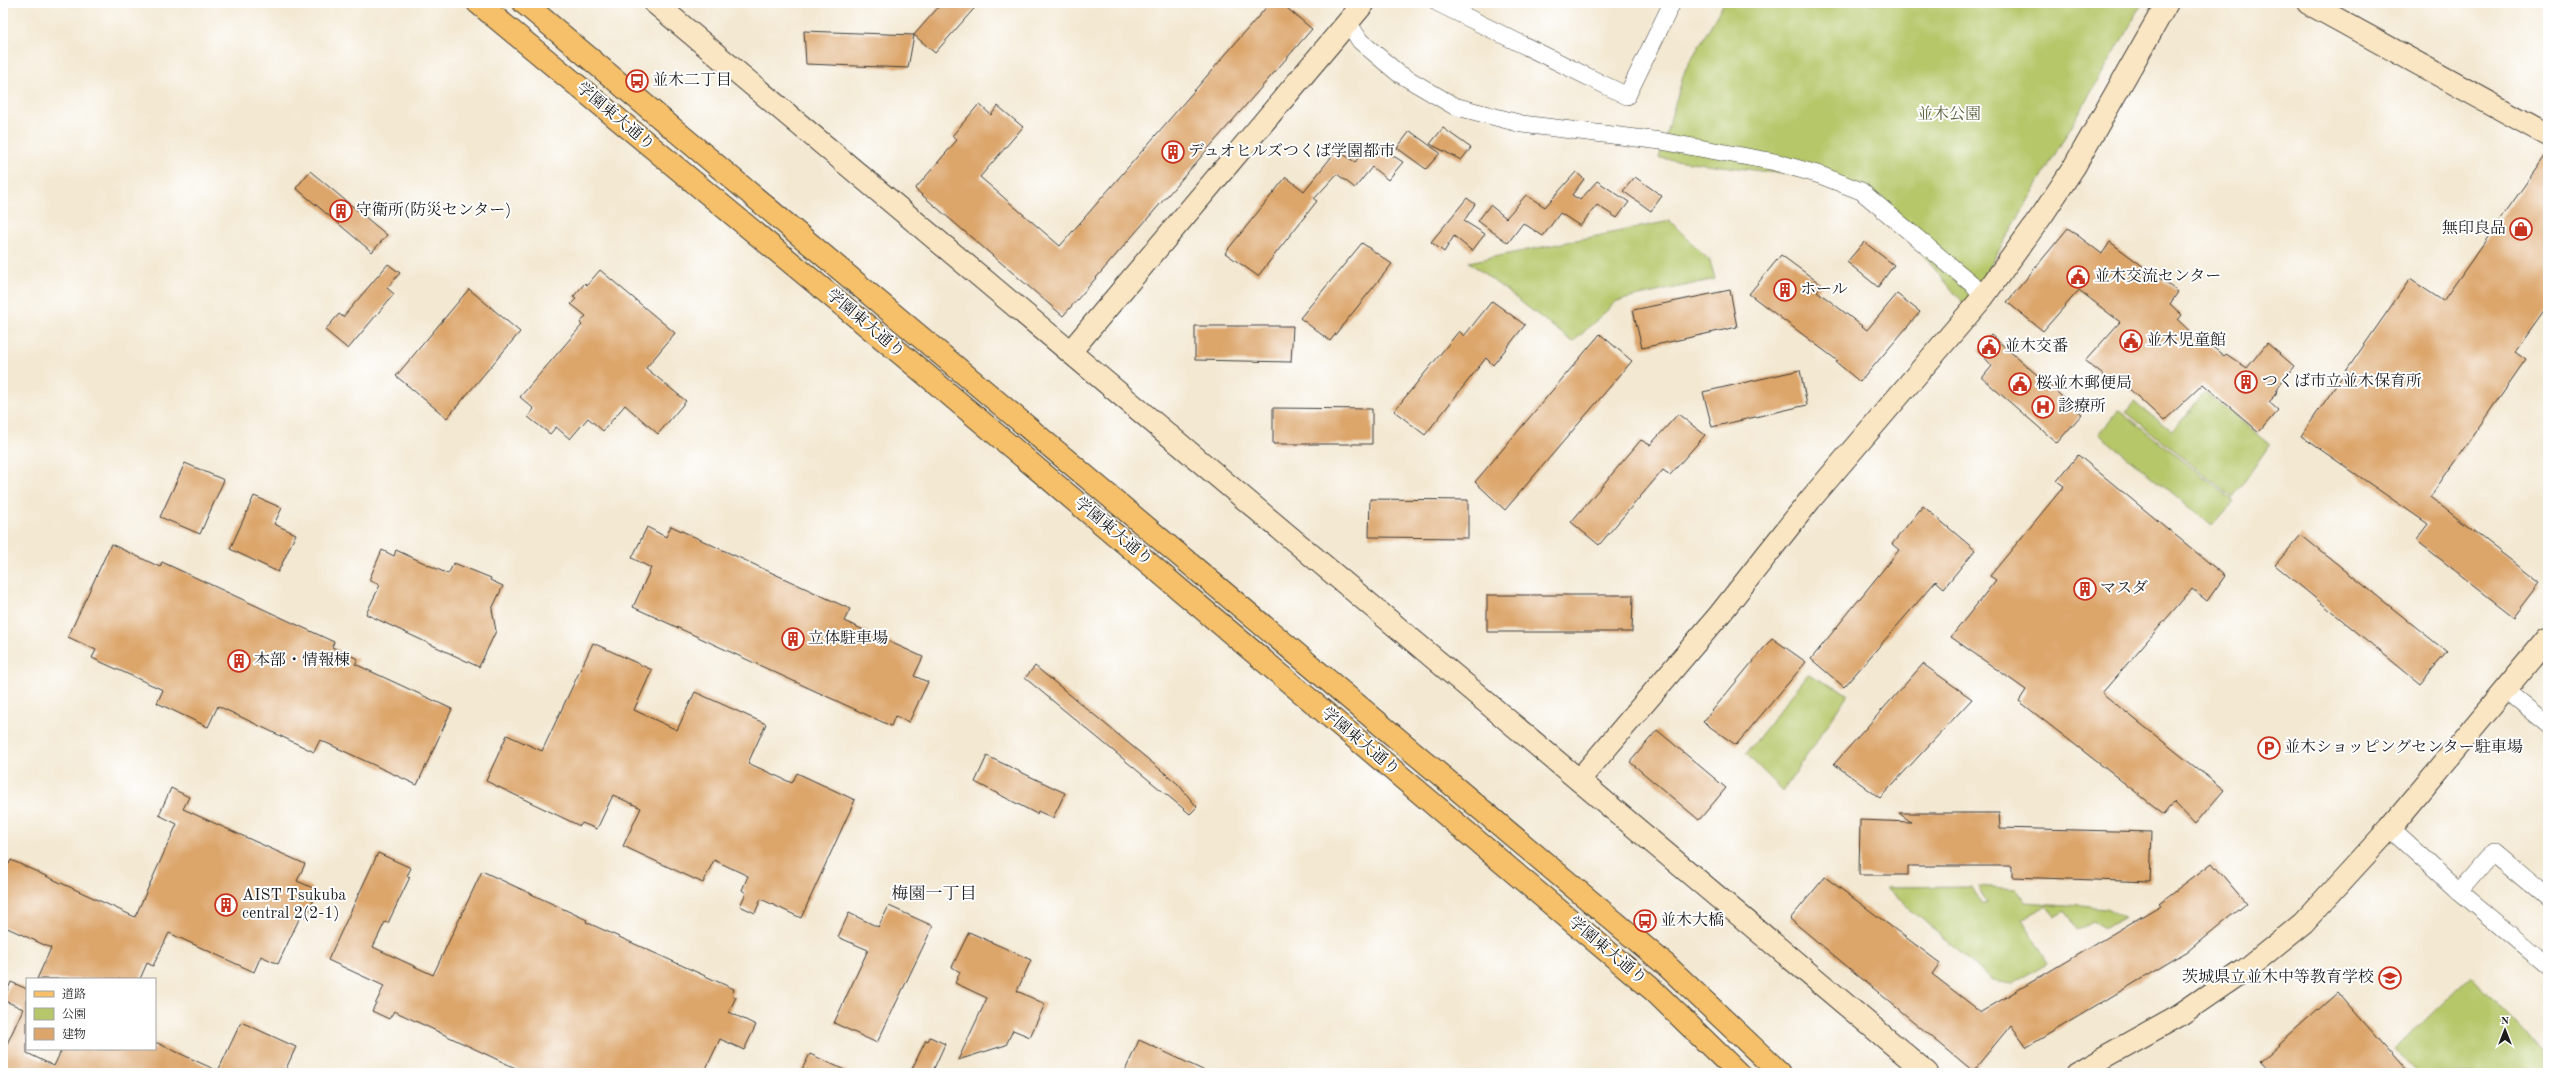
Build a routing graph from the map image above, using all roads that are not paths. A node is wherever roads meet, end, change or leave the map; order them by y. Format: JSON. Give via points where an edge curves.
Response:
{"nodes":[{"id":1,"x":478,"y":3,"type":"edge"},
{"id":2,"x":524,"y":3,"type":"edge"},
{"id":3,"x":655,"y":3,"type":"edge"},
{"id":4,"x":1364,"y":3,"type":"edge"},
{"id":5,"x":1438,"y":3,"type":"edge"},
{"id":6,"x":1672,"y":3,"type":"edge"},
{"id":7,"x":2167,"y":3,"type":"edge"},
{"id":8,"x":2308,"y":3,"type":"edge"},
{"id":9,"x":1348,"y":22,"type":"junction"},
{"id":10,"x":2548,"y":135,"type":"edge"},
{"id":11,"x":1983,"y":297,"type":"junction"},
{"id":12,"x":1070,"y":352,"type":"junction"},
{"id":13,"x":2548,"y":638,"type":"edge"},
{"id":14,"x":2504,"y":689,"type":"junction"},
{"id":15,"x":2548,"y":724,"type":"edge"},
{"id":16,"x":1579,"y":780,"type":"junction"},
{"id":17,"x":2390,"y":828,"type":"junction"},
{"id":18,"x":2459,"y":891,"type":"junction"},
{"id":19,"x":2548,"y":899,"type":"edge"},
{"id":20,"x":2548,"y":965,"type":"edge"},
{"id":21,"x":1738,"y":1073,"type":"edge"},
{"id":22,"x":1780,"y":1073,"type":"edge"},
{"id":23,"x":1927,"y":1073,"type":"edge"},
{"id":24,"x":2076,"y":1073,"type":"edge"}],
"edges":[{"from":1,"to":21,"type":"main road","name":"学園東大通り","via":[[924,373],[1653,990]]},
{"from":2,"to":22,"type":"main road","name":"学園東大通り","via":[[1660,959]]},
{"from":3,"to":12,"type":"street"},
{"from":4,"to":9,"type":"street"},
{"from":5,"to":6,"type":"street","via":[[1627,96]]},
{"from":7,"to":11,"type":"street","via":[[2074,167]]},
{"from":8,"to":10,"type":"street"},
{"from":9,"to":11,"type":"street","via":[[1360,41],[1398,73],[1454,106],[1522,124],[1661,141],[1775,162],[1820,175],[1861,191],[1972,284]]},
{"from":9,"to":12,"type":"street"},
{"from":11,"to":16,"type":"street","via":[[1810,500],[1720,614]]},
{"from":12,"to":16,"type":"street"},
{"from":13,"to":14,"type":"street"},
{"from":14,"to":15,"type":"street"},
{"from":14,"to":17,"type":"street"},
{"from":16,"to":23,"type":"street"},
{"from":17,"to":18,"type":"street"},
{"from":17,"to":24,"type":"street","via":[[2309,918],[2246,970],[2178,1016]]},
{"from":18,"to":19,"type":"street","via":[[2492,852]]},
{"from":18,"to":20,"type":"street"}]}
